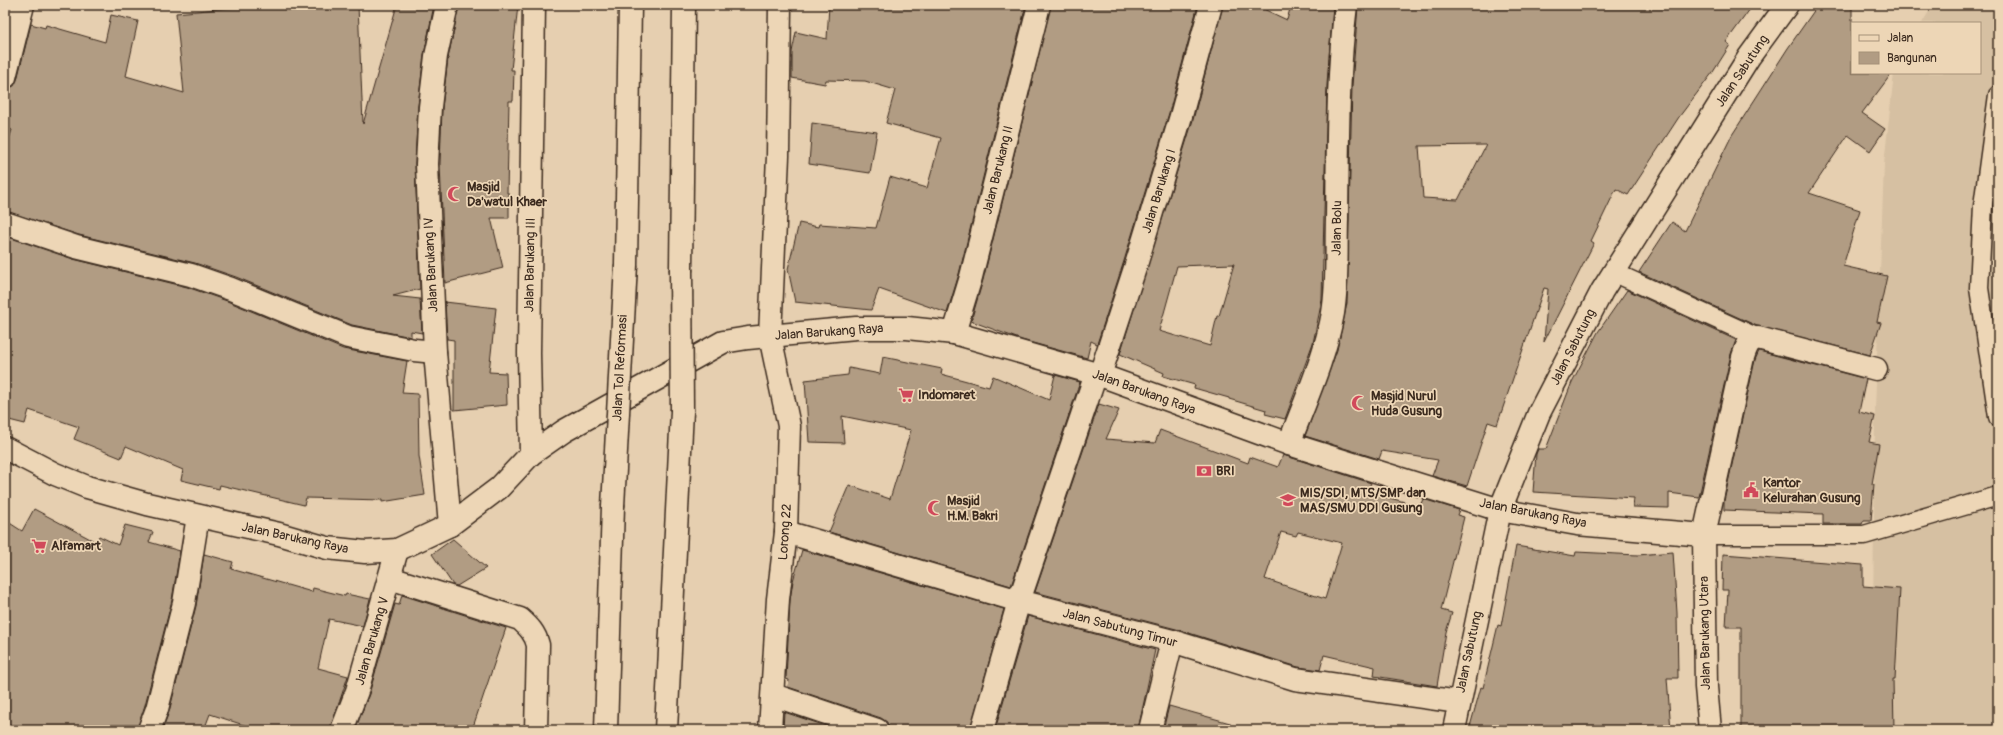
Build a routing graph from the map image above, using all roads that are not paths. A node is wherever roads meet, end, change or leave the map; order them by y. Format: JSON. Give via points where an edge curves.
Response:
{"nodes":[{"id":1,"x":23,"y":5,"type":"edge"},
{"id":2,"x":447,"y":5,"type":"edge"},
{"id":3,"x":534,"y":5,"type":"edge"},
{"id":4,"x":630,"y":5,"type":"edge"},
{"id":5,"x":684,"y":5,"type":"edge"},
{"id":6,"x":780,"y":5,"type":"edge"},
{"id":7,"x":1039,"y":5,"type":"edge"},
{"id":8,"x":1211,"y":5,"type":"edge"},
{"id":9,"x":1346,"y":5,"type":"edge"},
{"id":10,"x":1787,"y":5,"type":"edge"},
{"id":11,"x":5,"y":77,"type":"edge"},
{"id":12,"x":1998,"y":95,"type":"edge"},
{"id":13,"x":5,"y":223,"type":"edge"},
{"id":14,"x":1613,"y":272,"type":"junction"},
{"id":15,"x":954,"y":333,"type":"junction"},
{"id":16,"x":770,"y":336,"type":"junction"},
{"id":17,"x":1758,"y":338,"type":"junction"},
{"id":18,"x":435,"y":352,"type":"junction"},
{"id":19,"x":1876,"y":369,"type":"dead end"},
{"id":20,"x":1098,"y":375,"type":"junction"},
{"id":21,"x":1998,"y":417,"type":"edge"},
{"id":22,"x":1289,"y":444,"type":"junction"},
{"id":23,"x":5,"y":448,"type":"edge"},
{"id":24,"x":531,"y":454,"type":"junction"},
{"id":25,"x":1998,"y":496,"type":"edge"},
{"id":26,"x":1500,"y":510,"type":"junction"},
{"id":27,"x":198,"y":516,"type":"junction"},
{"id":28,"x":450,"y":526,"type":"junction"},
{"id":29,"x":786,"y":532,"type":"junction"},
{"id":30,"x":1704,"y":535,"type":"junction"},
{"id":31,"x":397,"y":550,"type":"junction"},
{"id":32,"x":390,"y":578,"type":"junction"},
{"id":33,"x":1019,"y":601,"type":"junction"},
{"id":34,"x":1172,"y":641,"type":"junction"},
{"id":35,"x":773,"y":695,"type":"junction"},
{"id":36,"x":1459,"y":702,"type":"junction"},
{"id":37,"x":149,"y":730,"type":"edge"},
{"id":38,"x":342,"y":730,"type":"edge"},
{"id":39,"x":536,"y":730,"type":"edge"},
{"id":40,"x":606,"y":730,"type":"edge"},
{"id":41,"x":666,"y":730,"type":"edge"},
{"id":42,"x":770,"y":730,"type":"edge"},
{"id":43,"x":877,"y":730,"type":"edge"},
{"id":44,"x":982,"y":730,"type":"edge"},
{"id":45,"x":1150,"y":730,"type":"edge"},
{"id":46,"x":1454,"y":730,"type":"edge"},
{"id":47,"x":1710,"y":730,"type":"edge"}],
"edges":[{"from":1,"to":11,"type":"main road"},
{"from":2,"to":18,"type":"main road","name":"Jalan Barukang IV","via":[[436,56],[427,164]]},
{"from":3,"to":24,"type":"main road","name":"Jalan Barukang III","via":[[528,353]]},
{"from":4,"to":40,"type":"main road","name":"Jalan Tol Reformasi","bridge":true,"via":[[626,265],[613,506]]},
{"from":5,"to":41,"type":"main road","bridge":true,"via":[[682,411]]},
{"from":6,"to":16,"type":"main road","via":[[778,156]]},
{"from":7,"to":15,"type":"main road","name":"Jalan Barukang II","via":[[971,277]]},
{"from":8,"to":20,"type":"main road","name":"Jalan Barukang I","via":[[1136,265]]},
{"from":9,"to":22,"type":"main road","name":"Jalan Bolu","via":[[1341,57],[1333,311],[1317,370]]},
{"from":10,"to":14,"type":"main road","name":"Jalan Sabutung","via":[[1749,57]]},
{"from":12,"to":21,"type":"lane","via":[[1983,206],[1979,288]]},
{"from":13,"to":18,"type":"main road","via":[[76,247],[191,275],[348,337]]},
{"from":14,"to":17,"type":"lane"},
{"from":14,"to":26,"type":"main road","name":"Jalan Sabutung","via":[[1539,413]]},
{"from":15,"to":16,"type":"main road","name":"Jalan Barukang Raya","via":[[907,328],[856,328]]},
{"from":15,"to":20,"type":"main road","name":"Jalan Barukang Raya"},
{"from":16,"to":24,"type":"main road","name":"Jalan Barukang Raya","via":[[723,342],[564,431]]},
{"from":16,"to":29,"type":"main road","name":"Lorong 22","via":[[789,426]]},
{"from":17,"to":19,"type":"main road"},
{"from":17,"to":30,"type":"main road","name":"Jalan Barukang Utara","via":[[1752,339],[1747,346]]},
{"from":18,"to":28,"type":"main road","name":"Jalan Barukang IV"},
{"from":20,"to":22,"type":"main road","name":"Jalan Barukang Raya"},
{"from":20,"to":33,"type":"main road","name":"Jalan Barukang I"},
{"from":22,"to":26,"type":"main road","name":"Jalan Barukang Raya"},
{"from":23,"to":27,"type":"main road","name":"Jalan Barukang Raya","via":[[55,474],[87,487]]},
{"from":24,"to":28,"type":"main road","name":"Jalan Barukang Raya","via":[[499,488]]},
{"from":25,"to":30,"type":"lane","via":[[1864,535]]},
{"from":26,"to":30,"type":"main road","name":"Jalan Barukang Raya","via":[[1577,524]]},
{"from":26,"to":36,"type":"main road","name":"Jalan Sabutung"},
{"from":27,"to":31,"type":"main road","name":"Jalan Barukang Raya","via":[[279,534],[327,548],[366,552]]},
{"from":27,"to":37,"type":"main road","via":[[184,602],[157,709]]},
{"from":28,"to":31,"type":"main road","name":"Jalan Barukang Raya"},
{"from":29,"to":33,"type":"main road","name":"Jalan Sabutung Timur"},
{"from":29,"to":35,"type":"main road","name":"Lorong 22","via":[[778,599]]},
{"from":30,"to":47,"type":"main road","name":"Jalan Barukang Utara","via":[[1706,687]]},
{"from":31,"to":32,"type":"main road","name":"Jalan Barukang V"},
{"from":32,"to":38,"type":"main road","name":"Jalan Barukang V","via":[[357,690]]},
{"from":32,"to":39,"type":"main road","via":[[520,619],[528,626],[535,634],[538,645]]},
{"from":33,"to":34,"type":"main road","name":"Jalan Sabutung Timur"},
{"from":33,"to":44,"type":"main road","name":"Jalan Barukang I"},
{"from":34,"to":36,"type":"main road","name":"Jalan Sabutung Timur","via":[[1295,679]]},
{"from":34,"to":45,"type":"main road"},
{"from":35,"to":42,"type":"main road","name":"Lorong 22"},
{"from":35,"to":43,"type":"main road"},
{"from":36,"to":46,"type":"main road","name":"Jalan Sabutung"}]}
